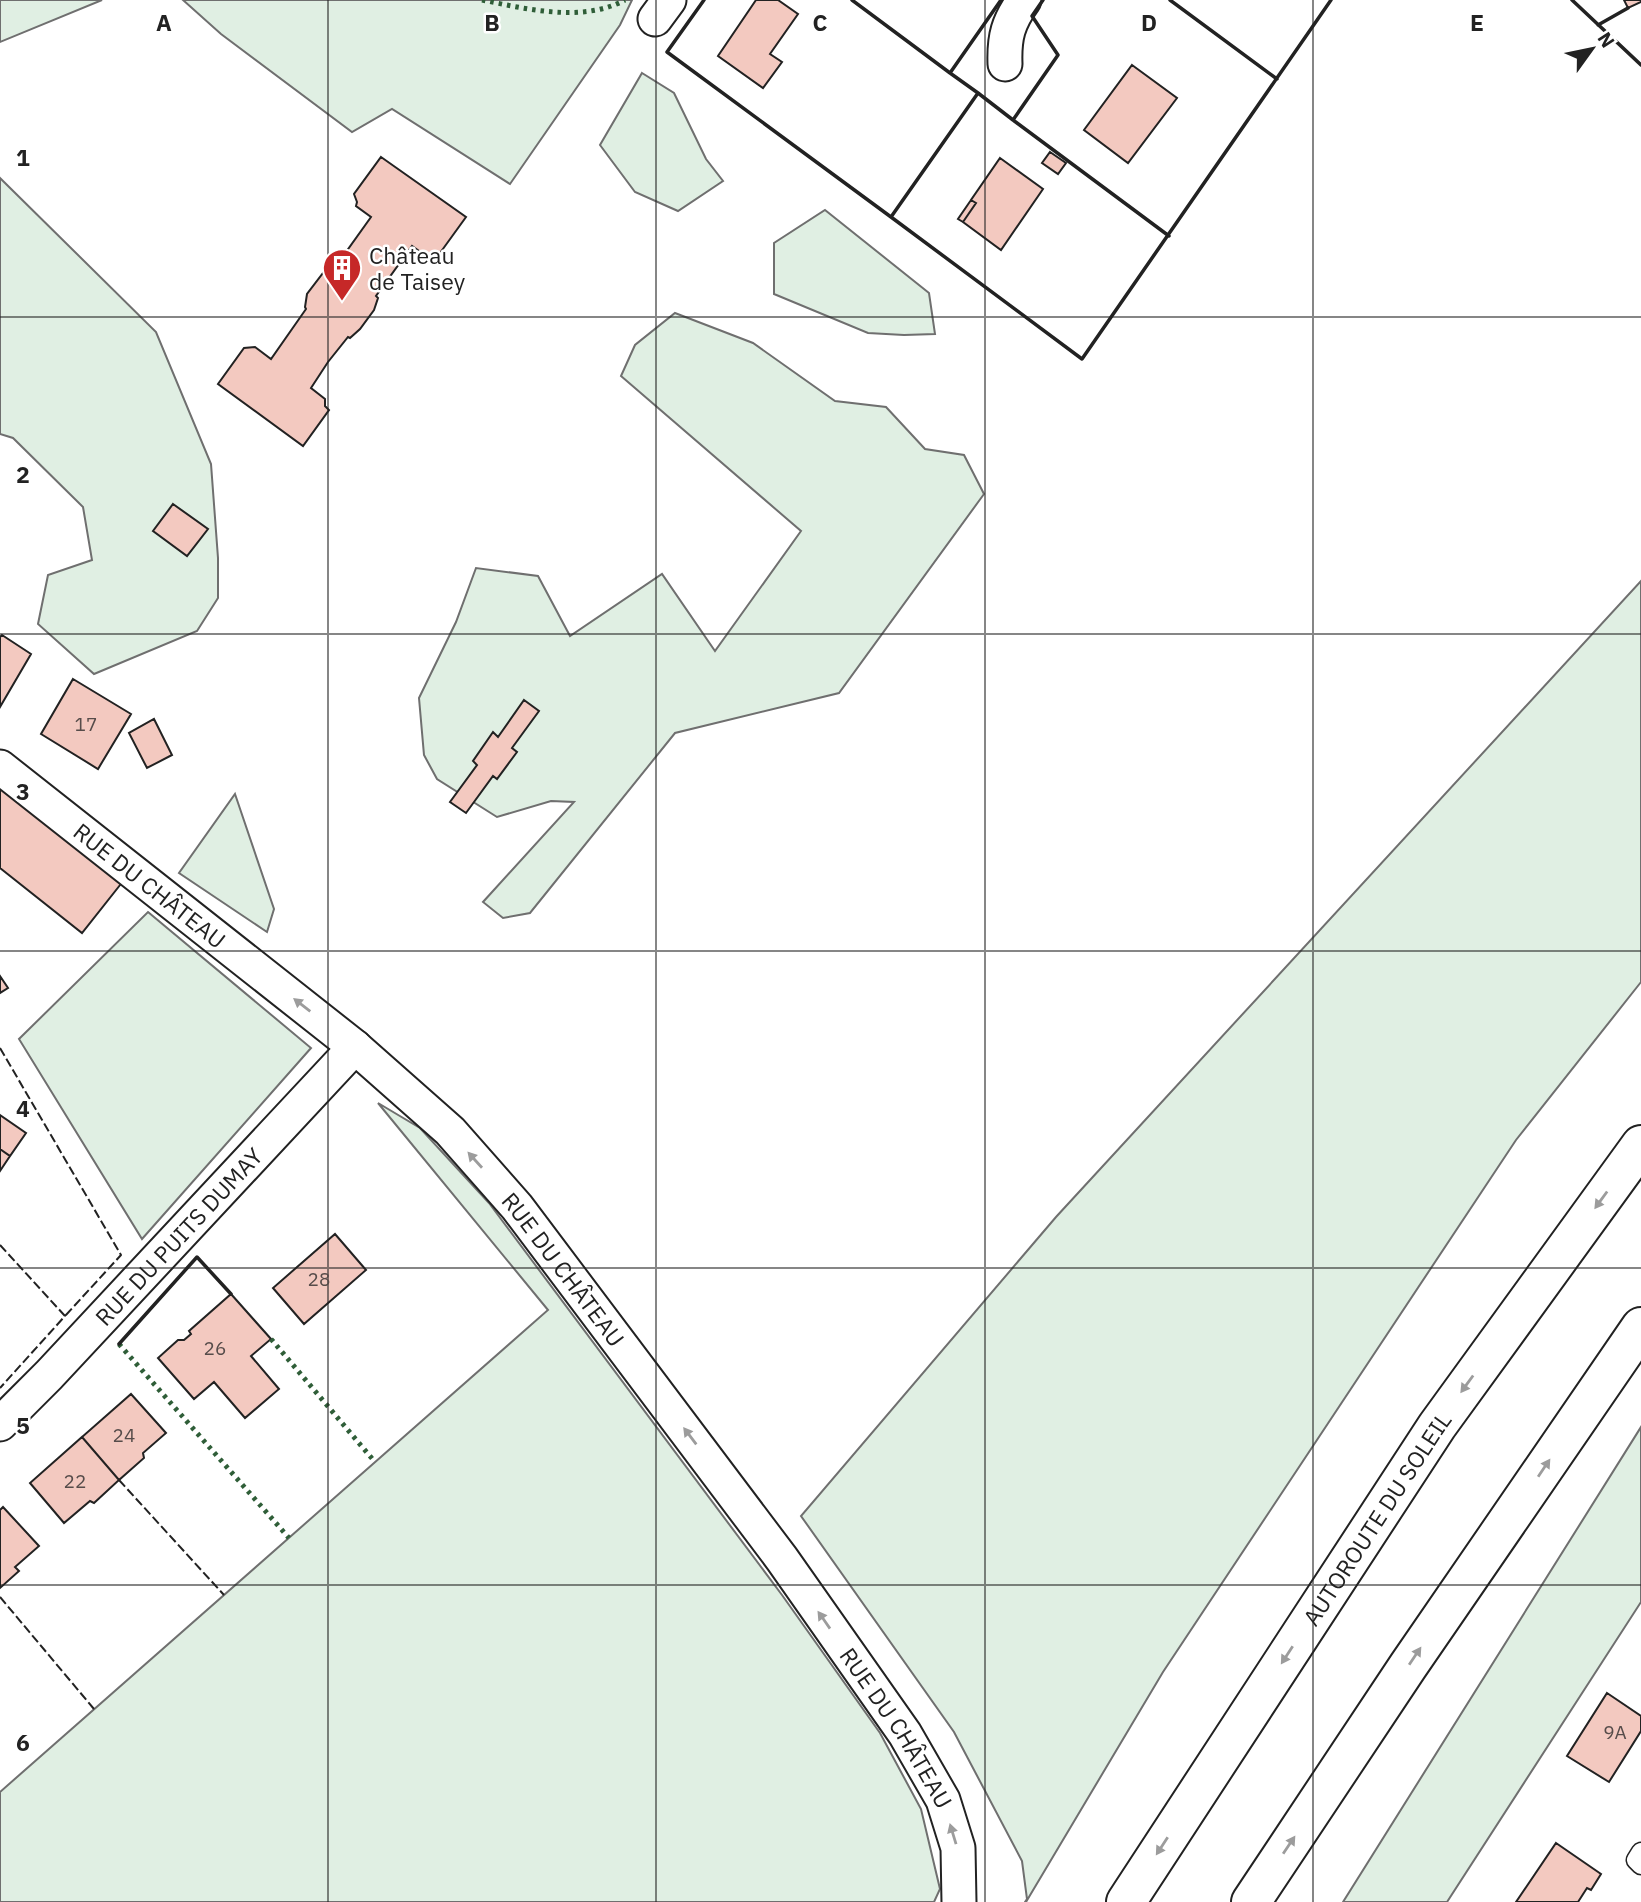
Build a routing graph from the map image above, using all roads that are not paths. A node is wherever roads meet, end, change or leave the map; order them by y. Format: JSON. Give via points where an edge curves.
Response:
{"nodes":[{"id":1,"x":1024,"y":0,"type":"edge"},
{"id":2,"x":1004,"y":64,"type":"dead end"},
{"id":3,"x":0,"y":767,"type":"edge"},
{"id":4,"x":355,"y":1047,"type":"junction"},
{"id":5,"x":1641,"y":1145,"type":"edge"},
{"id":6,"x":1641,"y":1327,"type":"edge"},
{"id":7,"x":0,"y":1423,"type":"edge"},
{"id":8,"x":1641,"y":1852,"type":"edge"},
{"id":9,"x":1641,"y":1865,"type":"edge"},
{"id":10,"x":959,"y":1902,"type":"edge"},
{"id":11,"x":1126,"y":1902,"type":"edge"},
{"id":12,"x":1251,"y":1902,"type":"edge"}],
"edges":[{"from":1,"to":2,"type":"street","via":[[1004,38]]},
{"from":4,"to":3,"type":"street","name":"RUE DU CHÂTEAU","one_way":true},
{"from":4,"to":7,"type":"street","name":"RUE DU PUITS DUMAY"},
{"from":10,"to":4,"type":"street","name":"RUE DU CHÂTEAU","one_way":true,"via":[[958,1849],[943,1800],[905,1734],[782,1559],[517,1207],[450,1131]]},
{"from":5,"to":11,"type":"highway","name":"AUTOROUTE DU SOLEIL","one_way":true,"via":[[1437,1426]]},
{"from":12,"to":6,"type":"highway","one_way":true},
{"from":8,"to":9,"type":"lane","via":[[1636,1860]]}]}
